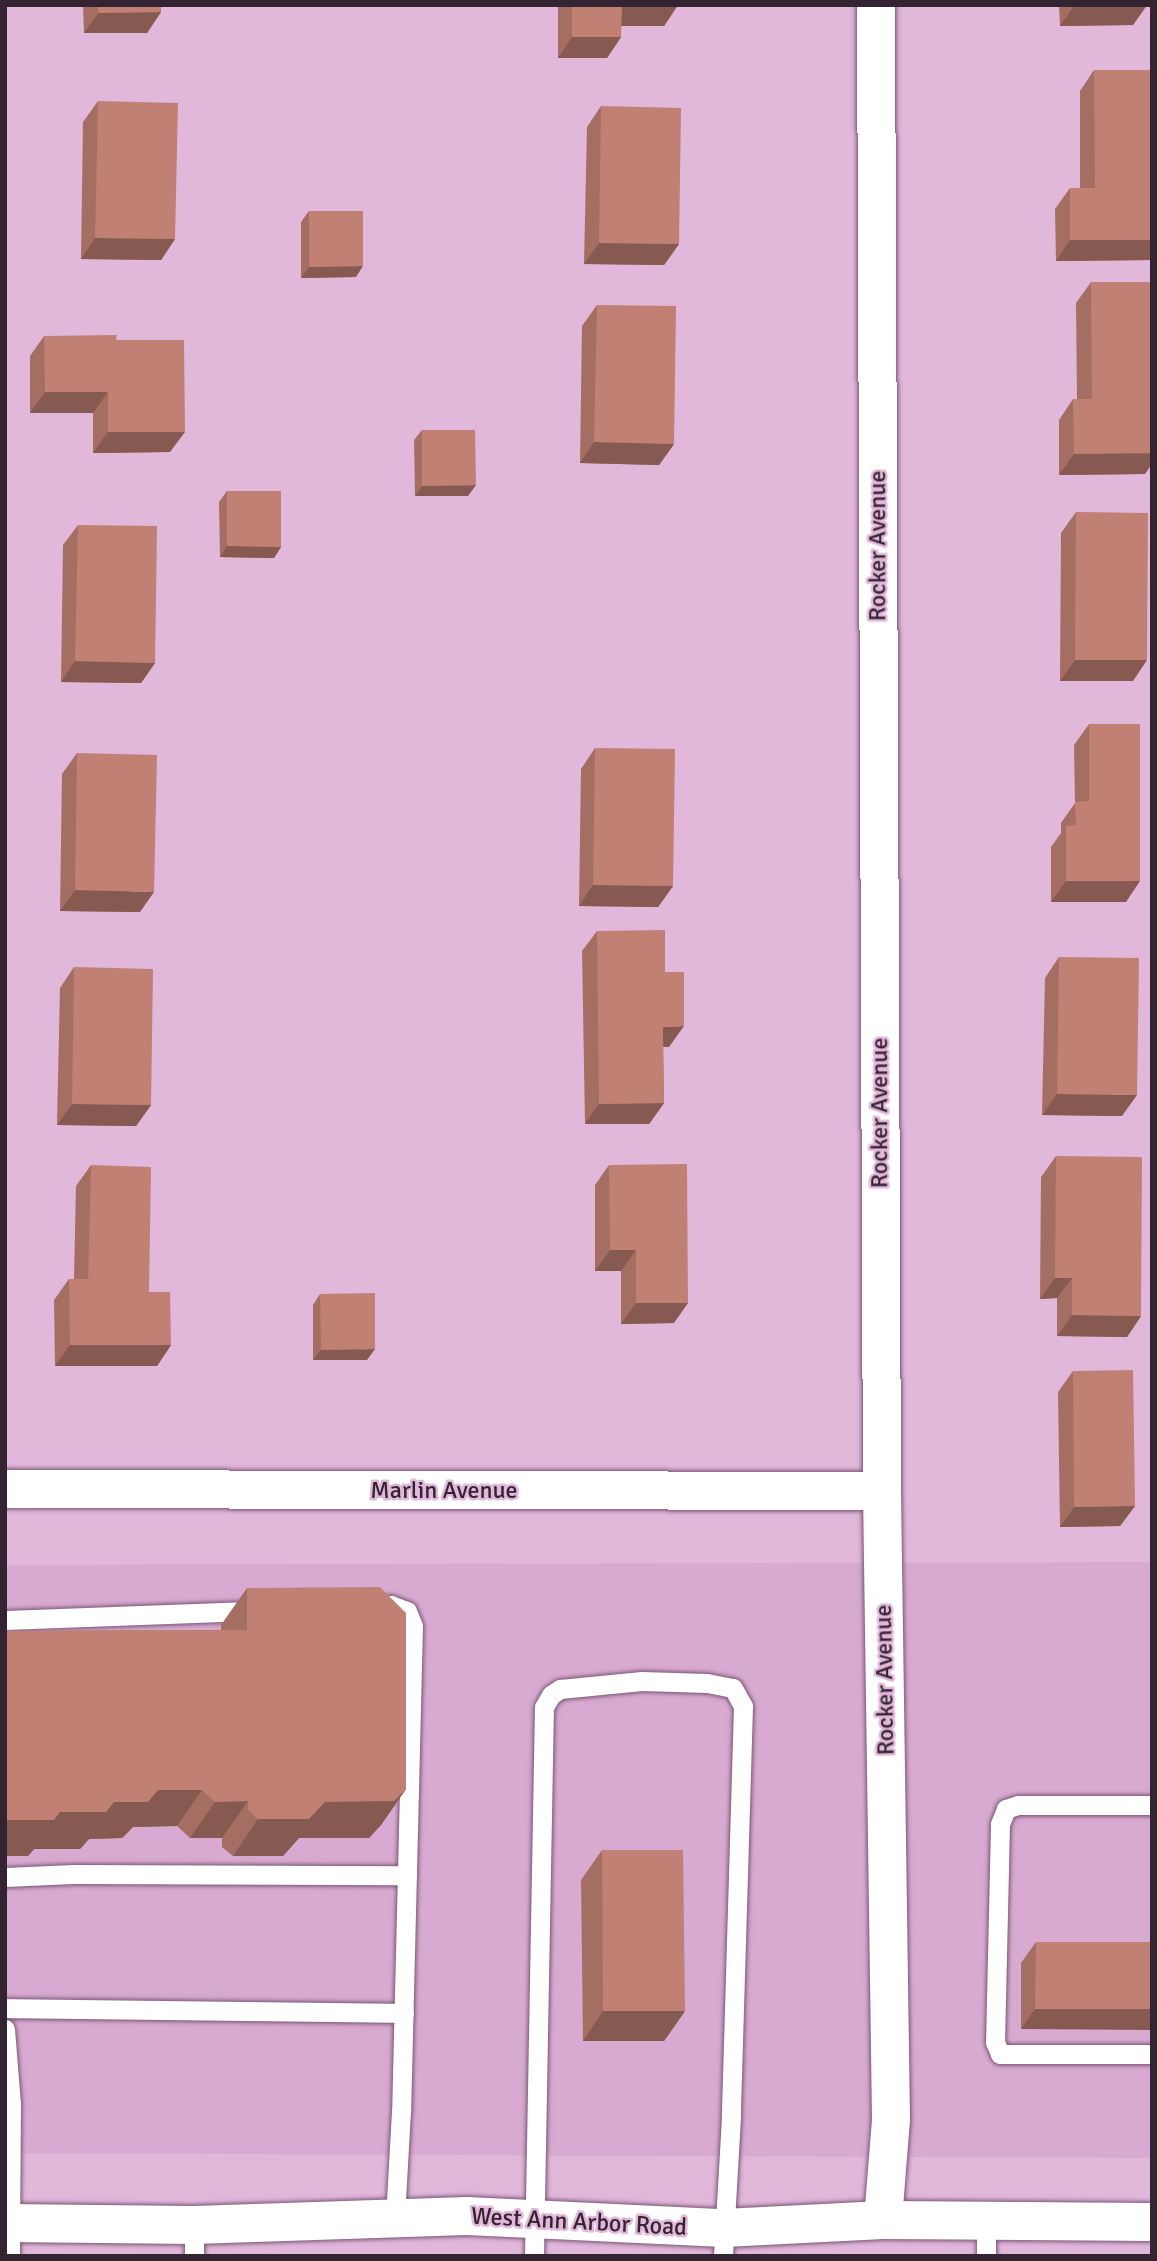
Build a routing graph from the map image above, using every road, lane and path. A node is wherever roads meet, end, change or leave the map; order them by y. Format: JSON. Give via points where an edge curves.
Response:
{"nodes":[{"id":1,"x":876,"y":5,"type":"edge"},
{"id":2,"x":5,"y":1489,"type":"edge"},
{"id":3,"x":882,"y":1491,"type":"junction"},
{"id":4,"x":363,"y":1606,"type":"edge"},
{"id":5,"x":281,"y":1610,"type":"edge"},
{"id":6,"x":5,"y":1620,"type":"edge"},
{"id":7,"x":1152,"y":1805,"type":"edge"},
{"id":8,"x":407,"y":1875,"type":"junction"},
{"id":9,"x":5,"y":1877,"type":"edge"},
{"id":10,"x":5,"y":2008,"type":"edge"},
{"id":11,"x":404,"y":2013,"type":"junction"},
{"id":12,"x":5,"y":2029,"type":"edge"},
{"id":13,"x":1152,"y":2054,"type":"edge"},
{"id":14,"x":395,"y":2218,"type":"junction"},
{"id":15,"x":883,"y":2220,"type":"junction"},
{"id":16,"x":1152,"y":2222,"type":"edge"},
{"id":17,"x":8,"y":2234,"type":"edge"},
{"id":18,"x":534,"y":2238,"type":"edge"},
{"id":19,"x":986,"y":2238,"type":"edge"},
{"id":20,"x":194,"y":2241,"type":"edge"},
{"id":21,"x":723,"y":2242,"type":"edge"}],
"edges":[{"from":1,"to":3,"type":"street","name":"Rocker Avenue"},
{"from":2,"to":3,"type":"street","name":"Marlin Avenue"},
{"from":3,"to":15,"type":"street","name":"Rocker Avenue","via":[[891,2120]]},
{"from":4,"to":8,"type":"lane","via":[[391,1605],[407,1611],[413,1626]]},
{"from":5,"to":6,"type":"lane"},
{"from":7,"to":13,"type":"lane","via":[[1018,1805],[1006,1809],[1000,1824],[995,2042],[1000,2054]]},
{"from":8,"to":9,"type":"lane"},
{"from":8,"to":11,"type":"lane"},
{"from":10,"to":11,"type":"lane"},
{"from":11,"to":14,"type":"lane"},
{"from":12,"to":17,"type":"lane","via":[[11,2104]]},
{"from":14,"to":18,"type":"street","name":"West Ann Arbor Road","via":[[467,2216]]},
{"from":14,"to":20,"type":"street","name":"West Ann Arbor Road"},
{"from":15,"to":19,"type":"street","name":"West Ann Arbor Road"},
{"from":15,"to":21,"type":"street","name":"West Ann Arbor Road"},
{"from":16,"to":19,"type":"street","name":"West Ann Arbor Road"},
{"from":17,"to":20,"type":"street","name":"West Ann Arbor Road"},
{"from":18,"to":21,"type":"street","name":"West Ann Arbor Road"},
{"from":18,"to":21,"type":"lane","via":[[544,1707],[560,1689],[642,1681],[733,1688],[743,1706]]}]}
